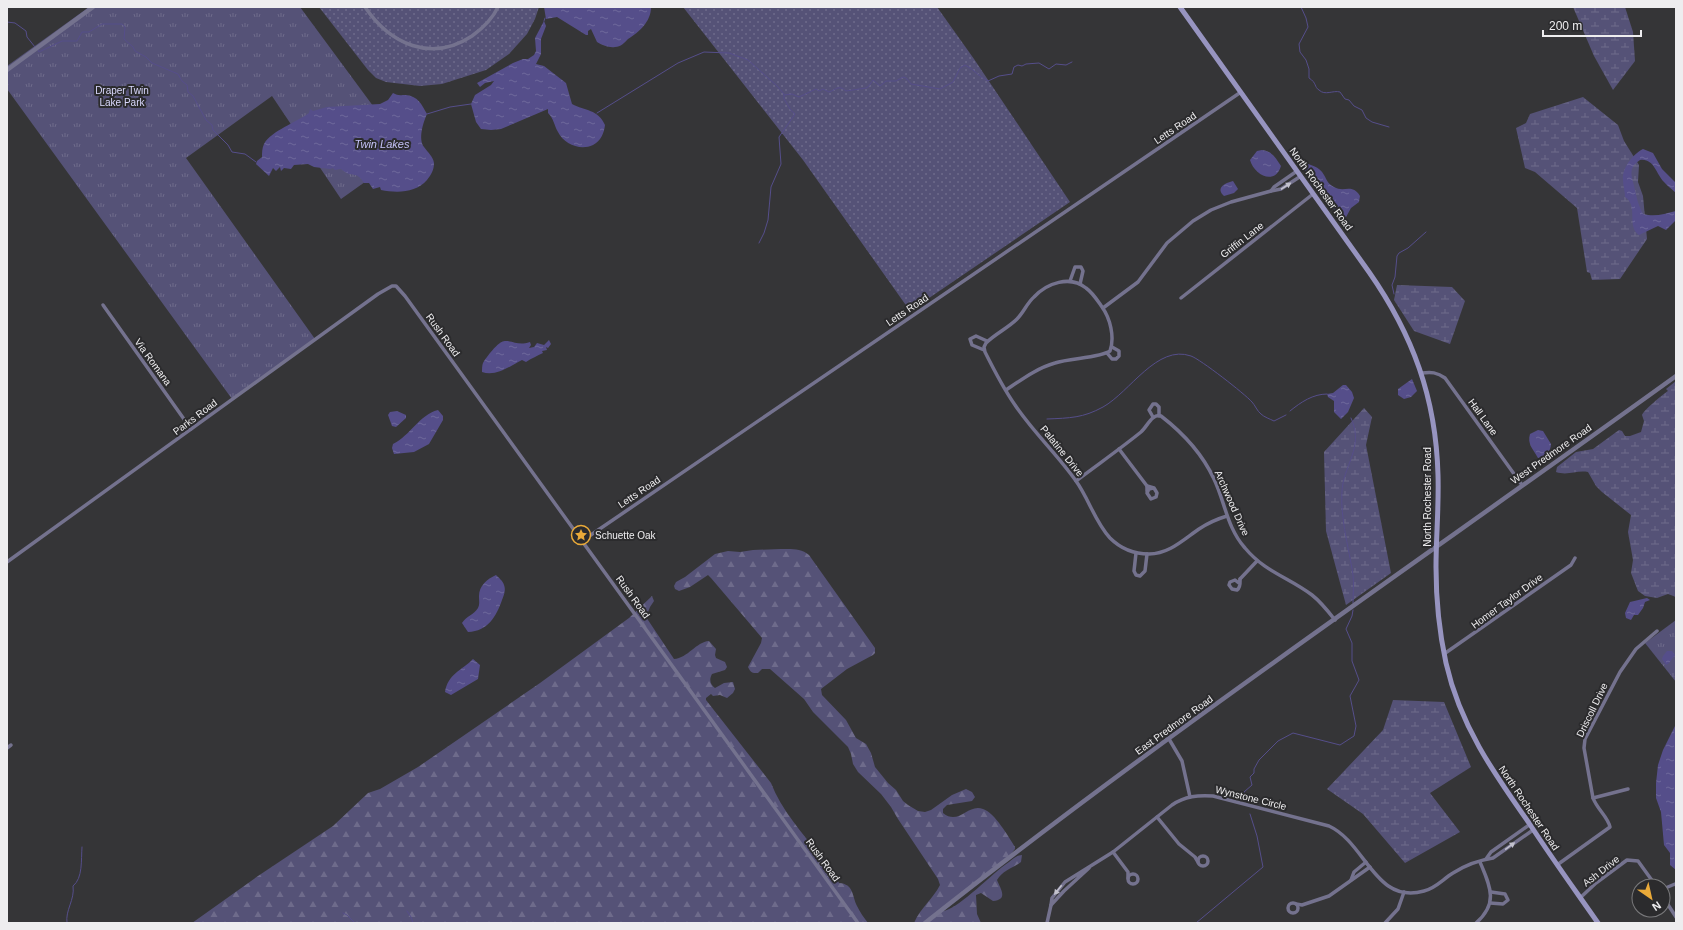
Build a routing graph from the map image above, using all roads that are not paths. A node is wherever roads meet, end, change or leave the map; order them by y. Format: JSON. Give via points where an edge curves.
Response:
{"nodes":[{"id":1,"x":93,"y":7,"type":"edge"},
{"id":2,"x":365,"y":7,"type":"edge"},
{"id":3,"x":498,"y":7,"type":"edge"},
{"id":4,"x":1180,"y":7,"type":"edge"},
{"id":5,"x":7,"y":70,"type":"edge"},
{"id":6,"x":1241,"y":92,"type":"junction"},
{"id":7,"x":1297,"y":171,"type":"junction"},
{"id":8,"x":1301,"y":176,"type":"junction"},
{"id":9,"x":1271,"y":191,"type":"junction"},
{"id":10,"x":1313,"y":194,"type":"junction"},
{"id":11,"x":1070,"y":281,"type":"junction"},
{"id":12,"x":1080,"y":284,"type":"junction"},
{"id":13,"x":392,"y":286,"type":"joint"},
{"id":14,"x":1181,"y":298,"type":"dead end"},
{"id":15,"x":103,"y":305,"type":"dead end"},
{"id":16,"x":1103,"y":308,"type":"junction"},
{"id":17,"x":987,"y":341,"type":"junction"},
{"id":18,"x":1112,"y":346,"type":"junction"},
{"id":19,"x":984,"y":350,"type":"junction"},
{"id":20,"x":1107,"y":353,"type":"junction"},
{"id":21,"x":1422,"y":373,"type":"junction"},
{"id":22,"x":1676,"y":376,"type":"edge"},
{"id":23,"x":1006,"y":390,"type":"junction"},
{"id":24,"x":1159,"y":416,"type":"junction"},
{"id":25,"x":1153,"y":417,"type":"junction"},
{"id":26,"x":191,"y":429,"type":"junction"},
{"id":27,"x":1119,"y":448,"type":"junction"},
{"id":28,"x":1076,"y":481,"type":"junction"},
{"id":29,"x":1522,"y":485,"type":"junction"},
{"id":30,"x":1147,"y":486,"type":"junction"},
{"id":31,"x":1153,"y":488,"type":"junction"},
{"id":32,"x":1147,"y":492,"type":"junction"},
{"id":33,"x":1227,"y":516,"type":"junction"},
{"id":34,"x":582,"y":541,"type":"junction"},
{"id":35,"x":1437,"y":546,"type":"junction"},
{"id":36,"x":1136,"y":553,"type":"junction"},
{"id":37,"x":1147,"y":554,"type":"junction"},
{"id":38,"x":1575,"y":558,"type":"dead end"},
{"id":39,"x":1257,"y":561,"type":"junction"},
{"id":40,"x":7,"y":562,"type":"edge"},
{"id":41,"x":1240,"y":579,"type":"junction"},
{"id":42,"x":1235,"y":580,"type":"junction"},
{"id":43,"x":1240,"y":584,"type":"junction"},
{"id":44,"x":1335,"y":620,"type":"junction"},
{"id":45,"x":1657,"y":631,"type":"dead end"},
{"id":46,"x":1444,"y":654,"type":"junction"},
{"id":47,"x":1169,"y":739,"type":"junction"},
{"id":48,"x":11,"y":746,"type":"dead end"},
{"id":49,"x":7,"y":748,"type":"edge"},
{"id":50,"x":1628,"y":789,"type":"dead end"},
{"id":51,"x":1190,"y":796,"type":"junction"},
{"id":52,"x":1593,"y":798,"type":"junction"},
{"id":53,"x":1157,"y":817,"type":"junction"},
{"id":54,"x":1529,"y":825,"type":"junction"},
{"id":55,"x":1533,"y":830,"type":"junction"},
{"id":56,"x":1113,"y":852,"type":"junction"},
{"id":57,"x":1196,"y":857,"type":"junction"},
{"id":58,"x":1201,"y":857,"type":"junction"},
{"id":59,"x":1486,"y":859,"type":"junction"},
{"id":60,"x":1198,"y":862,"type":"junction"},
{"id":61,"x":1366,"y":862,"type":"junction"},
{"id":62,"x":1480,"y":862,"type":"junction"},
{"id":63,"x":1557,"y":865,"type":"junction"},
{"id":64,"x":1370,"y":867,"type":"junction"},
{"id":65,"x":1128,"y":872,"type":"junction"},
{"id":66,"x":1133,"y":874,"type":"junction"},
{"id":67,"x":1128,"y":878,"type":"junction"},
{"id":68,"x":1651,"y":878,"type":"edge"},
{"id":69,"x":1350,"y":880,"type":"junction"},
{"id":70,"x":1404,"y":892,"type":"junction"},
{"id":71,"x":1491,"y":892,"type":"junction"},
{"id":72,"x":1580,"y":898,"type":"junction"},
{"id":73,"x":1490,"y":902,"type":"junction"},
{"id":74,"x":1296,"y":904,"type":"junction"},
{"id":75,"x":1302,"y":906,"type":"junction"},
{"id":76,"x":1298,"y":910,"type":"junction"},
{"id":77,"x":858,"y":923,"type":"edge"},
{"id":78,"x":926,"y":923,"type":"edge"},
{"id":79,"x":1047,"y":923,"type":"edge"},
{"id":80,"x":1385,"y":923,"type":"edge"},
{"id":81,"x":1476,"y":923,"type":"edge"},
{"id":82,"x":1598,"y":923,"type":"edge"}],
"edges":[{"from":1,"to":5,"type":"street"},
{"from":2,"to":3,"type":"street","via":[[387,32],[404,43],[432,49],[463,42],[486,25]]},
{"from":4,"to":6,"type":"main road","name":"North Rochester Road"},
{"from":6,"to":7,"type":"main road","name":"North Rochester Road"},
{"from":6,"to":34,"type":"street","name":"Letts Road"},
{"from":7,"to":8,"type":"main road","name":"North Rochester Road"},
{"from":7,"to":9,"type":"street"},
{"from":9,"to":8,"type":"street","one_way":true,"via":[[1281,190]]},
{"from":8,"to":10,"type":"main road","name":"North Rochester Road"},
{"from":9,"to":16,"type":"street","via":[[1230,202],[1193,221],[1167,244],[1138,282]]},
{"from":10,"to":14,"type":"street","name":"Griffin Lane"},
{"from":10,"to":21,"type":"main road","name":"North Rochester Road","via":[[1384,293],[1405,332]]},
{"from":11,"to":12,"type":"street"},
{"from":11,"to":12,"type":"street","via":[[1074,267],[1081,267],[1083,271]]},
{"from":11,"to":17,"type":"street","via":[[1056,282],[1041,290],[1014,321]]},
{"from":12,"to":16,"type":"street","via":[[1092,293]]},
{"from":13,"to":26,"type":"street","name":"Parks Road"},
{"from":13,"to":34,"type":"street","name":"Rush Road","via":[[396,286],[405,296]]},
{"from":15,"to":26,"type":"street","name":"Via Romana"},
{"from":16,"to":18,"type":"street","via":[[1110,325]]},
{"from":17,"to":19,"type":"street"},
{"from":17,"to":19,"type":"street","name":"Palatine Drive","via":[[976,336],[970,339],[972,345]]},
{"from":18,"to":20,"type":"street"},
{"from":18,"to":20,"type":"street","via":[[1119,351],[1119,356],[1112,359]]},
{"from":19,"to":23,"type":"street","name":"Palatine Drive"},
{"from":20,"to":23,"type":"street","via":[[1050,364]]},
{"from":21,"to":29,"type":"street","name":"Hall Lane","via":[[1433,372],[1445,378]]},
{"from":21,"to":35,"type":"main road","name":"North Rochester Road","via":[[1436,442]]},
{"from":22,"to":29,"type":"street","name":"West Predmore Road"},
{"from":23,"to":28,"type":"street","name":"Palatine Drive","via":[[1028,422]]},
{"from":24,"to":25,"type":"street"},
{"from":24,"to":25,"type":"street","name":"Archwood Drive","via":[[1160,408],[1155,404],[1149,408]]},
{"from":24,"to":33,"type":"street","name":"Archwood Drive","via":[[1182,433],[1200,456],[1214,478]]},
{"from":25,"to":27,"type":"street","name":"Archwood Drive","via":[[1141,432]]},
{"from":26,"to":40,"type":"street","name":"Parks Road"},
{"from":27,"to":28,"type":"street","name":"Archwood Drive"},
{"from":27,"to":30,"type":"street"},
{"from":28,"to":36,"type":"street","name":"Palatine Drive","via":[[1107,534],[1123,548]]},
{"from":29,"to":35,"type":"street","name":"West Predmore Road"},
{"from":30,"to":31,"type":"street"},
{"from":30,"to":32,"type":"street"},
{"from":31,"to":32,"type":"street"},
{"from":31,"to":32,"type":"street","via":[[1157,492],[1154,498],[1149,498]]},
{"from":33,"to":37,"type":"street","name":"Palatine Drive","via":[[1200,528],[1172,548]]},
{"from":33,"to":39,"type":"street","name":"Archwood Drive","via":[[1235,536]]},
{"from":34,"to":77,"type":"street","name":"Rush Road"},
{"from":35,"to":44,"type":"street","name":"East Predmore Road"},
{"from":35,"to":46,"type":"main road","name":"North Rochester Road","via":[[1437,605]]},
{"from":36,"to":37,"type":"street","name":"Palatine Drive"},
{"from":36,"to":37,"type":"street","via":[[1134,571],[1138,576],[1145,571]]},
{"from":38,"to":46,"type":"street","name":"Homer Taylor Drive","via":[[1571,565]]},
{"from":39,"to":41,"type":"street"},
{"from":39,"to":44,"type":"street","name":"Archwood Drive","via":[[1269,571],[1311,594]]},
{"from":41,"to":42,"type":"street"},
{"from":41,"to":43,"type":"street"},
{"from":42,"to":43,"type":"street"},
{"from":42,"to":43,"type":"street","via":[[1230,583],[1232,590],[1238,589]]},
{"from":44,"to":47,"type":"street","name":"East Predmore Road"},
{"from":45,"to":52,"type":"street","name":"Driscoll Drive","via":[[1636,649],[1620,672],[1585,739],[1584,748]]},
{"from":46,"to":54,"type":"main road","name":"North Rochester Road","via":[[1454,692],[1471,733],[1495,775]]},
{"from":47,"to":51,"type":"street","via":[[1182,761]]},
{"from":47,"to":78,"type":"street","name":"East Predmore Road"},
{"from":48,"to":49,"type":"street"},
{"from":50,"to":52,"type":"street"},
{"from":51,"to":53,"type":"street","name":"Wynstone Circle"},
{"from":51,"to":61,"type":"street","name":"Wynstone Circle","via":[[1213,796],[1329,826],[1343,834]]},
{"from":52,"to":63,"type":"street","name":"Driscoll Drive","via":[[1610,827]]},
{"from":53,"to":56,"type":"street","name":"Wynstone Circle"},
{"from":53,"to":57,"type":"street","via":[[1179,844]]},
{"from":54,"to":55,"type":"main road","name":"North Rochester Road"},
{"from":54,"to":59,"type":"street","name":"Wynstone Circle","via":[[1491,852]]},
{"from":59,"to":55,"type":"street","name":"Wynstone Circle","one_way":true,"via":[[1497,855]]},
{"from":55,"to":63,"type":"main road","name":"North Rochester Road"},
{"from":56,"to":65,"type":"street"},
{"from":56,"to":79,"type":"street","name":"Wynstone Circle","via":[[1061,886],[1052,898]]},
{"from":57,"to":58,"type":"street"},
{"from":57,"to":60,"type":"street"},
{"from":58,"to":60,"type":"street"},
{"from":58,"to":60,"type":"street","via":[[1207,858],[1208,865],[1201,866]]},
{"from":59,"to":62,"type":"street","name":"Wynstone Circle"},
{"from":61,"to":64,"type":"street","name":"Wynstone Circle"},
{"from":61,"to":69,"type":"street","via":[[1354,872]]},
{"from":62,"to":70,"type":"street","name":"Wynstone Circle","via":[[1452,873],[1428,890]]},
{"from":62,"to":71,"type":"street"},
{"from":63,"to":72,"type":"main road","name":"North Rochester Road"},
{"from":64,"to":69,"type":"street"},
{"from":64,"to":70,"type":"street","name":"Wynstone Circle","via":[[1386,886]]},
{"from":65,"to":66,"type":"street"},
{"from":65,"to":67,"type":"street"},
{"from":66,"to":67,"type":"street"},
{"from":66,"to":67,"type":"street","via":[[1138,878],[1137,882],[1131,884]]},
{"from":68,"to":72,"type":"street","name":"Ash Drive","via":[[1638,861],[1627,860]]},
{"from":69,"to":75,"type":"street","via":[[1329,896]]},
{"from":70,"to":80,"type":"street","via":[[1398,909]]},
{"from":71,"to":73,"type":"street"},
{"from":71,"to":73,"type":"street","via":[[1505,894],[1508,900],[1504,904]]},
{"from":72,"to":82,"type":"main road","name":"North Rochester Road"},
{"from":73,"to":81,"type":"street"},
{"from":74,"to":75,"type":"street"},
{"from":74,"to":76,"type":"street"},
{"from":74,"to":76,"type":"street","via":[[1289,905],[1288,910],[1293,914]]},
{"from":75,"to":76,"type":"street"}]}
